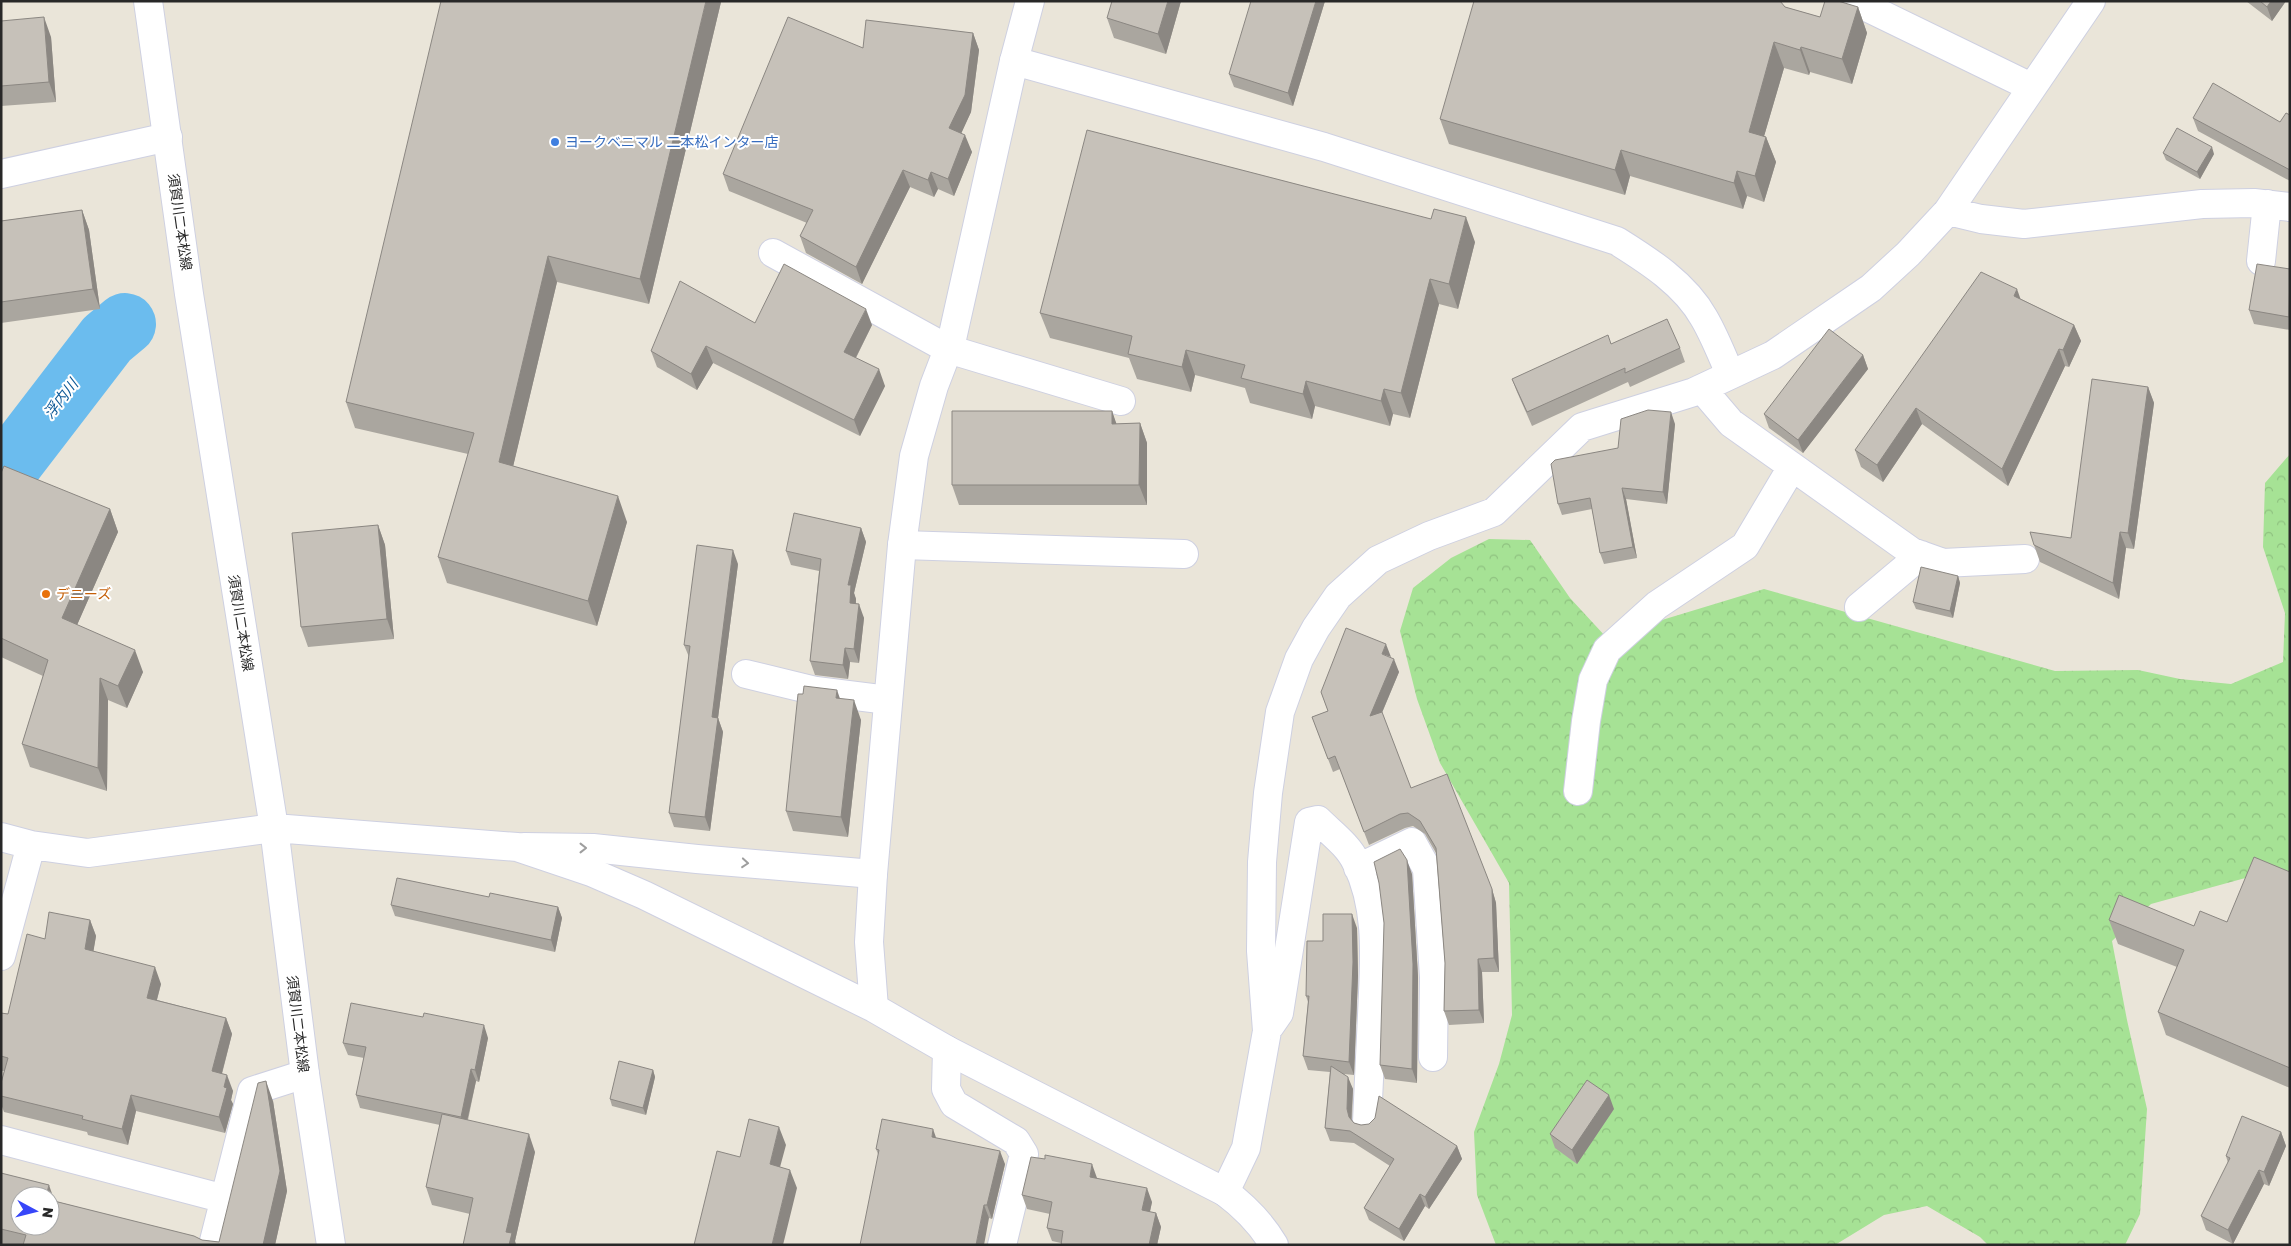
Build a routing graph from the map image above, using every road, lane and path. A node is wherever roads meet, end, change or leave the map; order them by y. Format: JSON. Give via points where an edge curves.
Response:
{"nodes":[{"id":1,"x":148,"y":1,"type":"edge"},
{"id":2,"x":1030,"y":1,"type":"edge"},
{"id":3,"x":1854,"y":1,"type":"edge"},
{"id":4,"x":2091,"y":1,"type":"edge"},
{"id":5,"x":1014,"y":61,"type":"junction"},
{"id":6,"x":2031,"y":87,"type":"junction"},
{"id":7,"x":168,"y":137,"type":"junction"},
{"id":8,"x":1,"y":174,"type":"edge"},
{"id":9,"x":2278,"y":206,"type":"edge"},
{"id":10,"x":1948,"y":211,"type":"junction"},
{"id":11,"x":774,"y":254,"type":"dead end"},
{"id":12,"x":2261,"y":261,"type":"dead end"},
{"id":13,"x":948,"y":349,"type":"junction"},
{"id":14,"x":1730,"y":374,"type":"junction"},
{"id":15,"x":1702,"y":388,"type":"junction"},
{"id":16,"x":1121,"y":402,"type":"dead end"},
{"id":17,"x":1792,"y":466,"type":"junction"},
{"id":18,"x":902,"y":545,"type":"junction"},
{"id":19,"x":1184,"y":554,"type":"dead end"},
{"id":20,"x":1921,"y":555,"type":"junction"},
{"id":21,"x":2025,"y":559,"type":"dead end"},
{"id":22,"x":1859,"y":607,"type":"dead end"},
{"id":23,"x":746,"y":674,"type":"dead end"},
{"id":24,"x":888,"y":700,"type":"junction"},
{"id":25,"x":1578,"y":791,"type":"dead end"},
{"id":26,"x":274,"y":828,"type":"junction"},
{"id":27,"x":1,"y":837,"type":"edge"},
{"id":28,"x":30,"y":844,"type":"junction"},
{"id":29,"x":517,"y":847,"type":"junction"},
{"id":30,"x":1358,"y":868,"type":"junction"},
{"id":31,"x":873,"y":874,"type":"junction"},
{"id":32,"x":1,"y":956,"type":"edge"},
{"id":33,"x":874,"y":1008,"type":"junction"},
{"id":34,"x":1267,"y":1031,"type":"junction"},
{"id":35,"x":947,"y":1050,"type":"junction"},
{"id":36,"x":1434,"y":1056,"type":"dead end"},
{"id":37,"x":305,"y":1074,"type":"junction"},
{"id":38,"x":1367,"y":1122,"type":"edge"},
{"id":39,"x":1,"y":1140,"type":"edge"},
{"id":40,"x":1225,"y":1192,"type":"junction"},
{"id":41,"x":224,"y":1199,"type":"junction"},
{"id":42,"x":213,"y":1245,"type":"edge"},
{"id":43,"x":331,"y":1245,"type":"edge"},
{"id":44,"x":1002,"y":1245,"type":"edge"},
{"id":45,"x":1274,"y":1245,"type":"edge"}],
"edges":[{"from":1,"to":7,"type":"street","name":"須賀川二本松線"},
{"from":2,"to":5,"type":"street"},
{"from":3,"to":6,"type":"street"},
{"from":4,"to":6,"type":"street"},
{"from":5,"to":13,"type":"street"},
{"from":5,"to":14,"type":"street","via":[[1324,147],[1617,242],[1652,263],[1688,297],[1703,316]]},
{"from":6,"to":10,"type":"street"},
{"from":7,"to":8,"type":"street"},
{"from":7,"to":26,"type":"street","name":"須賀川二本松線","via":[[189,294]]},
{"from":9,"to":10,"type":"street","via":[[2202,204],[2024,224]]},
{"from":9,"to":12,"type":"street"},
{"from":10,"to":14,"type":"street","via":[[1871,288],[1773,355]]},
{"from":11,"to":13,"type":"street"},
{"from":13,"to":16,"type":"street"},
{"from":13,"to":18,"type":"street","via":[[914,456]]},
{"from":14,"to":15,"type":"street"},
{"from":15,"to":17,"type":"street","via":[[1731,422]]},
{"from":15,"to":34,"type":"street","via":[[1582,427],[1494,512],[1429,536],[1378,560],[1338,596],[1316,628],[1299,659],[1280,712],[1268,793],[1262,862],[1261,951]]},
{"from":17,"to":20,"type":"street","via":[[1912,552]]},
{"from":17,"to":25,"type":"street","via":[[1746,546],[1657,605],[1608,650],[1593,680]]},
{"from":18,"to":19,"type":"street"},
{"from":18,"to":24,"type":"street"},
{"from":20,"to":21,"type":"street","via":[[1943,563]]},
{"from":20,"to":22,"type":"street"},
{"from":23,"to":24,"type":"street","via":[[816,691]]},
{"from":24,"to":31,"type":"street"},
{"from":26,"to":28,"type":"street","via":[[88,853]]},
{"from":26,"to":29,"type":"street"},
{"from":26,"to":37,"type":"street","name":"須賀川二本松線"},
{"from":27,"to":28,"type":"street"},
{"from":28,"to":32,"type":"street"},
{"from":29,"to":31,"type":"street","one_way":true,"via":[[593,848]]},
{"from":29,"to":33,"type":"street","via":[[644,895]]},
{"from":30,"to":34,"type":"street","via":[[1346,847],[1318,820],[1309,822],[1280,1013]]},
{"from":30,"to":36,"type":"street","via":[[1412,842],[1427,868],[1434,977]]},
{"from":30,"to":38,"type":"street","via":[[1366,886],[1373,919]]},
{"from":31,"to":33,"type":"street","via":[[869,942]]},
{"from":33,"to":35,"type":"street"},
{"from":34,"to":40,"type":"street","via":[[1246,1148]]},
{"from":35,"to":40,"type":"street"},
{"from":35,"to":44,"type":"street","via":[[946,1089],[954,1104],[1016,1142],[1024,1154]]},
{"from":37,"to":41,"type":"street","via":[[252,1091]]},
{"from":37,"to":43,"type":"street","name":"須賀川二本松線"},
{"from":39,"to":41,"type":"street"},
{"from":40,"to":45,"type":"street","via":[[1246,1207]]},
{"from":41,"to":42,"type":"street"}]}
